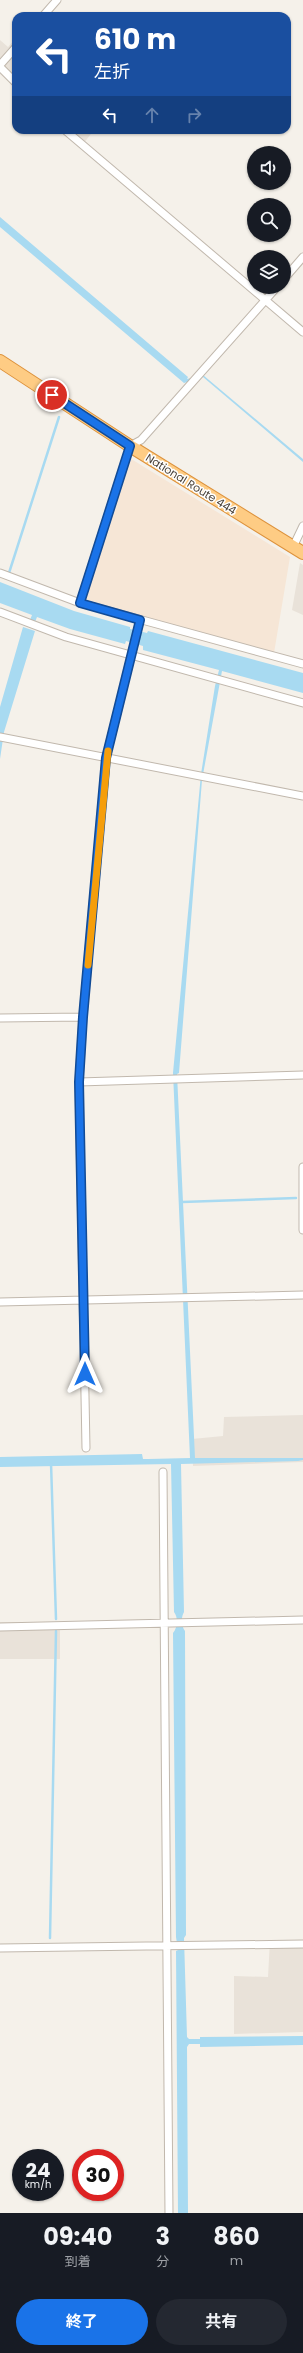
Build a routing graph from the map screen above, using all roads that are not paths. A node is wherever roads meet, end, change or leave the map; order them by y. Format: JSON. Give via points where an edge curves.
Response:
{"nodes":[{"id":1,"x":57,"y":0,"type":"edge"},
{"id":2,"x":46,"y":12,"type":"edge"},
{"id":3,"x":12,"y":52,"type":"edge"},
{"id":4,"x":0,"y":66,"type":"edge"},
{"id":5,"x":12,"y":79,"type":"edge"},
{"id":6,"x":70,"y":134,"type":"edge"},
{"id":7,"x":303,"y":257,"type":"edge"},
{"id":8,"x":291,"y":271,"type":"edge"},
{"id":9,"x":271,"y":294,"type":"edge"},
{"id":10,"x":265,"y":300,"type":"junction"},
{"id":11,"x":303,"y":332,"type":"edge"},
{"id":12,"x":0,"y":361,"type":"edge"},
{"id":13,"x":130,"y":446,"type":"junction"},
{"id":14,"x":303,"y":526,"type":"edge"},
{"id":15,"x":298,"y":550,"type":"edge"},
{"id":16,"x":0,"y":573,"type":"edge"},
{"id":17,"x":80,"y":603,"type":"junction"},
{"id":18,"x":0,"y":612,"type":"edge"},
{"id":19,"x":140,"y":620,"type":"junction"},
{"id":20,"x":131,"y":655,"type":"junction"},
{"id":21,"x":303,"y":664,"type":"edge"},
{"id":22,"x":303,"y":703,"type":"edge"},
{"id":23,"x":3,"y":738,"type":"edge"},
{"id":24,"x":106,"y":758,"type":"junction"},
{"id":25,"x":303,"y":796,"type":"edge"},
{"id":26,"x":83,"y":1017,"type":"junction"},
{"id":27,"x":0,"y":1018,"type":"edge"},
{"id":28,"x":303,"y":1075,"type":"edge"},
{"id":29,"x":79,"y":1082,"type":"junction"},
{"id":30,"x":303,"y":1167,"type":"edge"},
{"id":31,"x":303,"y":1230,"type":"edge"},
{"id":32,"x":303,"y":1295,"type":"edge"},
{"id":33,"x":84,"y":1300,"type":"junction"},
{"id":34,"x":0,"y":1302,"type":"edge"},
{"id":35,"x":86,"y":1448,"type":"dead end"},
{"id":36,"x":162,"y":1472,"type":"dead end"},
{"id":37,"x":303,"y":1620,"type":"edge"},
{"id":38,"x":165,"y":1623,"type":"junction"},
{"id":39,"x":0,"y":1627,"type":"edge"},
{"id":40,"x":303,"y":1944,"type":"edge"},
{"id":41,"x":168,"y":1945,"type":"junction"},
{"id":42,"x":0,"y":1948,"type":"edge"},
{"id":43,"x":169,"y":2213,"type":"edge"}],
"edges":[{"from":1,"to":2,"type":"street"},
{"from":3,"to":4,"type":"street"},
{"from":4,"to":5,"type":"street"},
{"from":6,"to":10,"type":"street"},
{"from":7,"to":8,"type":"street"},
{"from":9,"to":10,"type":"street"},
{"from":10,"to":11,"type":"street"},
{"from":10,"to":13,"type":"street","via":[[141,440]]},
{"from":12,"to":13,"type":"highway","name":"National Route 444"},
{"from":13,"to":15,"type":"highway","name":"National Route 444"},
{"from":13,"to":17,"type":"street"},
{"from":14,"to":15,"type":"street"},
{"from":16,"to":17,"type":"street"},
{"from":17,"to":19,"type":"street"},
{"from":18,"to":20,"type":"street","via":[[66,637]]},
{"from":19,"to":20,"type":"street"},
{"from":19,"to":21,"type":"street"},
{"from":20,"to":22,"type":"street"},
{"from":20,"to":24,"type":"street"},
{"from":23,"to":24,"type":"street"},
{"from":24,"to":25,"type":"street"},
{"from":24,"to":26,"type":"street"},
{"from":26,"to":27,"type":"street"},
{"from":26,"to":29,"type":"street"},
{"from":28,"to":29,"type":"street"},
{"from":29,"to":33,"type":"street"},
{"from":30,"to":31,"type":"street"},
{"from":32,"to":33,"type":"street"},
{"from":33,"to":34,"type":"street"},
{"from":33,"to":35,"type":"street"},
{"from":36,"to":38,"type":"street"},
{"from":37,"to":38,"type":"street"},
{"from":38,"to":39,"type":"street"},
{"from":38,"to":41,"type":"street"},
{"from":40,"to":41,"type":"street"},
{"from":41,"to":42,"type":"street"},
{"from":41,"to":43,"type":"street"}]}
